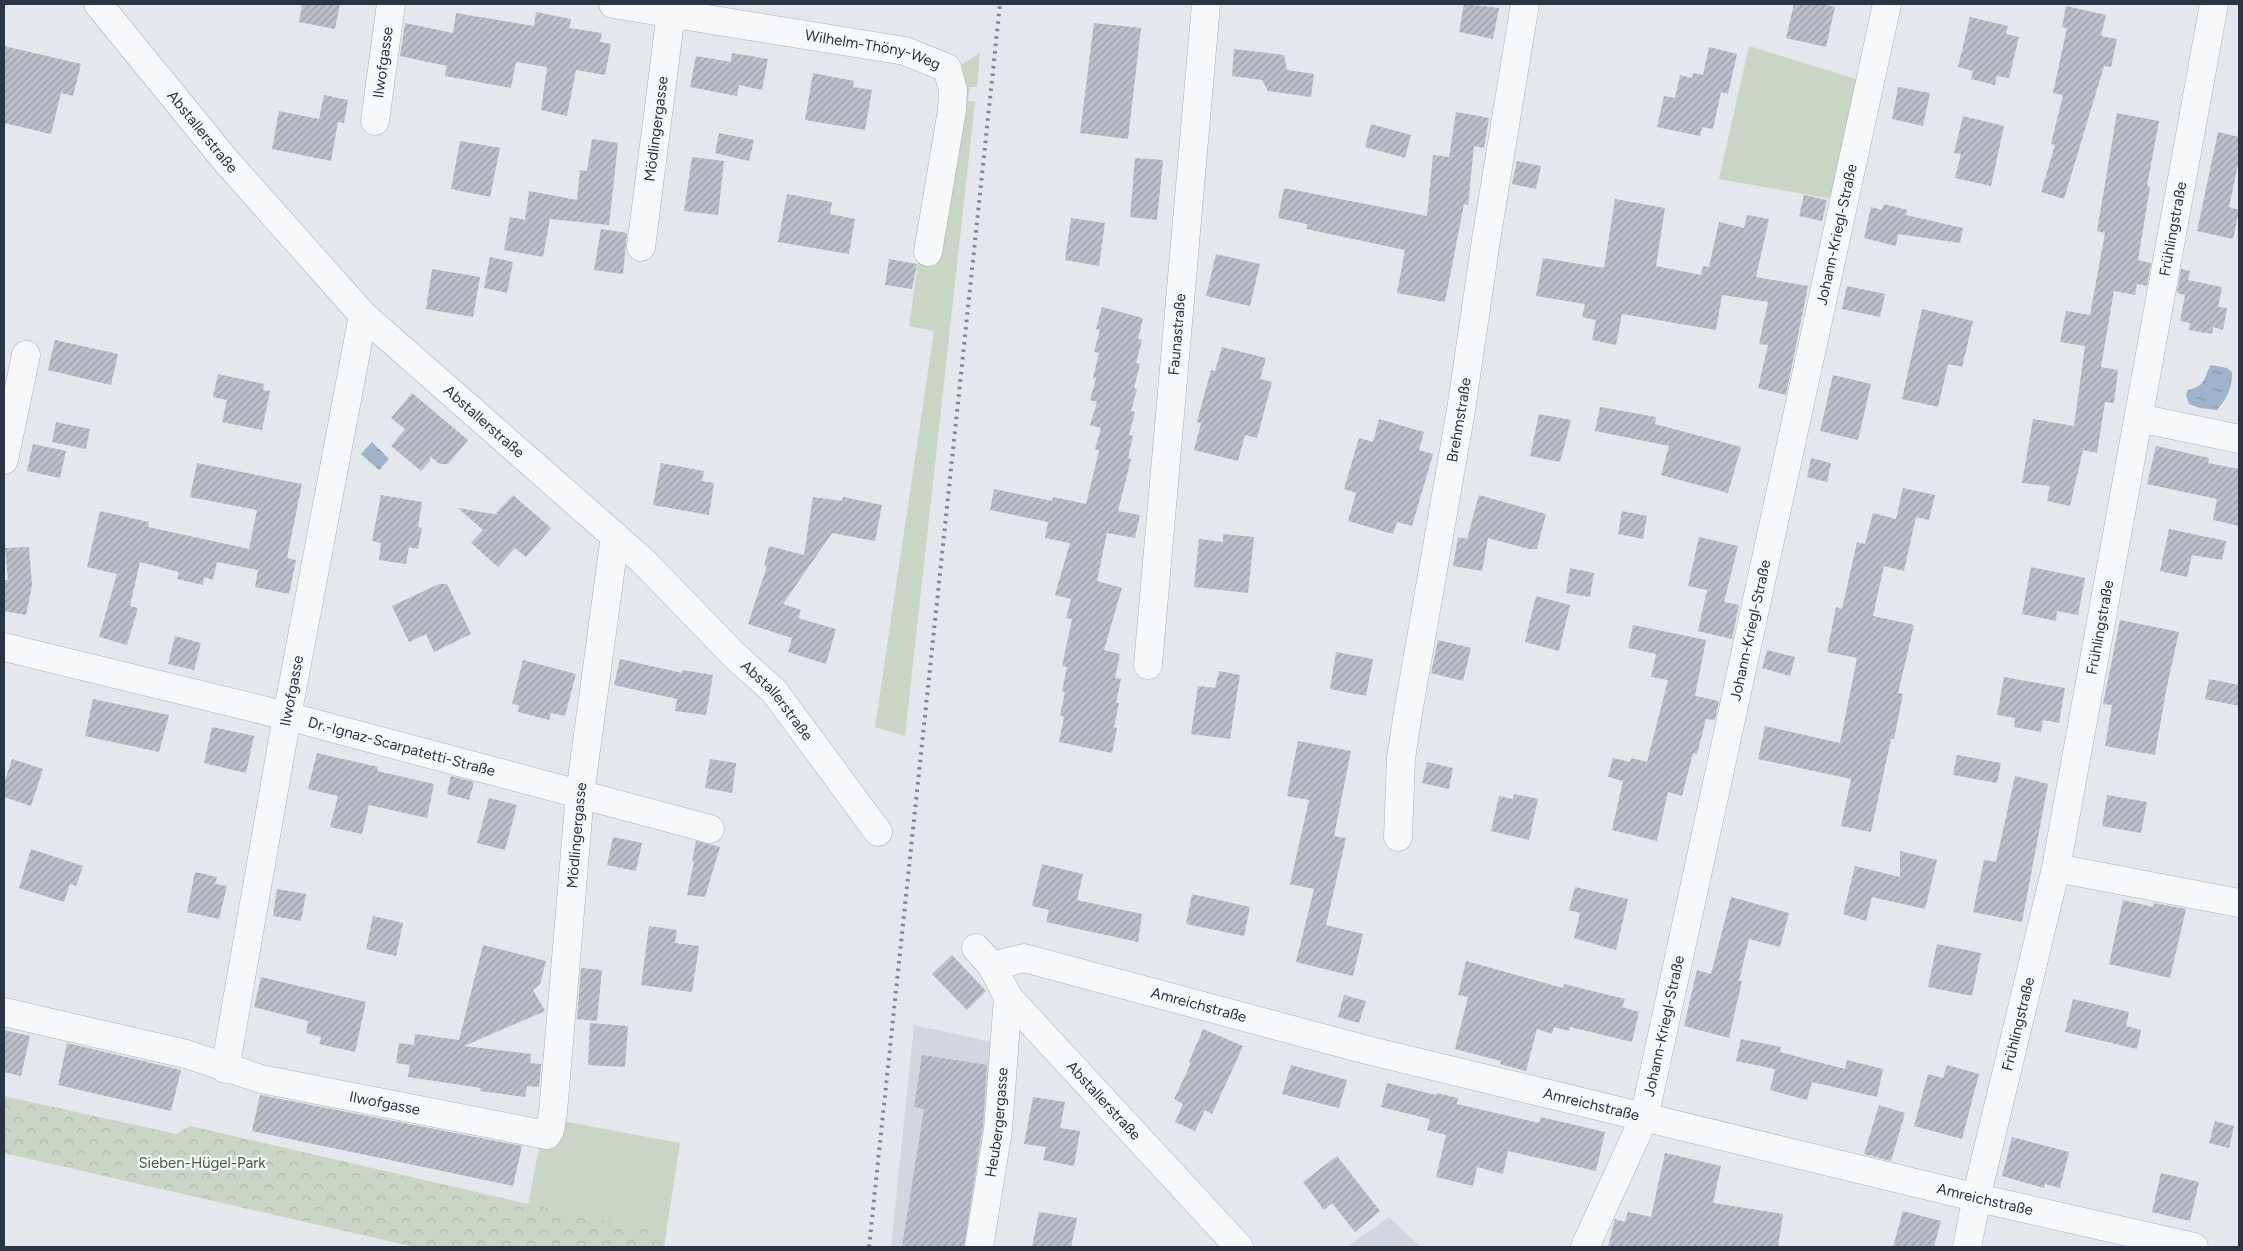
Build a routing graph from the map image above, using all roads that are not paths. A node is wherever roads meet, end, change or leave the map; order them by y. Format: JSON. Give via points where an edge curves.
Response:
{"nodes":[{"id":1,"x":391,"y":4,"type":"edge"},
{"id":2,"x":613,"y":4,"type":"edge"},
{"id":3,"x":1206,"y":4,"type":"edge"},
{"id":4,"x":1524,"y":4,"type":"edge"},
{"id":5,"x":1887,"y":4,"type":"edge"},
{"id":6,"x":2214,"y":4,"type":"edge"},
{"id":7,"x":100,"y":5,"type":"edge"},
{"id":8,"x":671,"y":12,"type":"junction"},
{"id":9,"x":375,"y":122,"type":"dead end"},
{"id":10,"x":641,"y":247,"type":"dead end"},
{"id":11,"x":928,"y":252,"type":"dead end"},
{"id":12,"x":363,"y":315,"type":"junction"},
{"id":13,"x":26,"y":355,"type":"dead end"},
{"id":14,"x":2139,"y":418,"type":"junction"},
{"id":15,"x":2239,"y":439,"type":"edge"},
{"id":16,"x":4,"y":460,"type":"edge"},
{"id":17,"x":615,"y":536,"type":"junction"},
{"id":18,"x":4,"y":646,"type":"edge"},
{"id":19,"x":1148,"y":665,"type":"dead end"},
{"id":20,"x":287,"y":716,"type":"junction"},
{"id":21,"x":580,"y":794,"type":"junction"},
{"id":22,"x":710,"y":829,"type":"dead end"},
{"id":23,"x":878,"y":832,"type":"dead end"},
{"id":24,"x":1398,"y":837,"type":"dead end"},
{"id":25,"x":2056,"y":868,"type":"junction"},
{"id":26,"x":2239,"y":904,"type":"edge"},
{"id":27,"x":984,"y":957,"type":"joint"},
{"id":28,"x":1008,"y":997,"type":"junction"},
{"id":29,"x":4,"y":1012,"type":"edge"},
{"id":30,"x":225,"y":1069,"type":"junction"},
{"id":31,"x":1644,"y":1118,"type":"junction"},
{"id":32,"x":547,"y":1135,"type":"joint"},
{"id":33,"x":1978,"y":1198,"type":"junction"},
{"id":34,"x":979,"y":1247,"type":"edge"},
{"id":35,"x":1239,"y":1247,"type":"edge"},
{"id":36,"x":1585,"y":1247,"type":"edge"},
{"id":37,"x":1967,"y":1247,"type":"edge"},
{"id":38,"x":2194,"y":1247,"type":"edge"}],
"edges":[{"from":1,"to":9,"type":"street","name":"Ilwofgasse"},
{"from":2,"to":8,"type":"street","name":"Wilhelm-Thöny-Weg"},
{"from":3,"to":19,"type":"street","name":"Faunastraße"},
{"from":4,"to":24,"type":"street","name":"Brehmstraße","via":[[1461,410],[1407,715],[1401,758]]},
{"from":5,"to":31,"type":"street","name":"Johann-Kriegl-Straße"},
{"from":6,"to":14,"type":"street","name":"Frühlingstraße"},
{"from":7,"to":12,"type":"street","name":"Abstallerstraße","via":[[227,162]]},
{"from":8,"to":10,"type":"street","name":"Mödlingergasse"},
{"from":8,"to":11,"type":"street","name":"Wilhelm-Thöny-Weg","via":[[905,51],[947,68],[954,90]]},
{"from":12,"to":17,"type":"street","name":"Abstallerstraße"},
{"from":12,"to":20,"type":"street","name":"Ilwofgasse"},
{"from":13,"to":16,"type":"street"},
{"from":14,"to":15,"type":"street"},
{"from":14,"to":25,"type":"street","name":"Frühlingstraße"},
{"from":17,"to":21,"type":"street","name":"Mödlingergasse"},
{"from":17,"to":23,"type":"street","name":"Abstallerstraße","via":[[774,691]]},
{"from":18,"to":20,"type":"street","name":"Dr.-Ignaz-Scarpatetti-Straße"},
{"from":20,"to":21,"type":"street","name":"Dr.-Ignaz-Scarpatetti-Straße"},
{"from":20,"to":30,"type":"street","name":"Ilwofgasse"},
{"from":21,"to":22,"type":"street","name":"Dr.-Ignaz-Scarpatetti-Straße"},
{"from":21,"to":32,"type":"street","name":"Mödlingergasse","via":[[553,1112]]},
{"from":25,"to":26,"type":"street"},
{"from":25,"to":33,"type":"street","name":"Frühlingstraße"},
{"from":27,"to":28,"type":"street","name":"Abstallerstraße"},
{"from":27,"to":31,"type":"street","name":"Amreichstraße","via":[[1024,958],[1367,1050]]},
{"from":28,"to":34,"type":"street","name":"Heubergergasse","via":[[998,1130]]},
{"from":28,"to":35,"type":"street","name":"Abstallerstraße"},
{"from":29,"to":30,"type":"street","name":"Ilwofgasse","via":[[186,1054]]},
{"from":30,"to":32,"type":"street","name":"Ilwofgasse","via":[[261,1079]]},
{"from":31,"to":33,"type":"street","name":"Amreichstraße"},
{"from":31,"to":36,"type":"street","name":"Johann-Kriegl-Straße"},
{"from":33,"to":37,"type":"street","name":"Frühlingstraße"},
{"from":33,"to":38,"type":"street","name":"Amreichstraße"}]}
